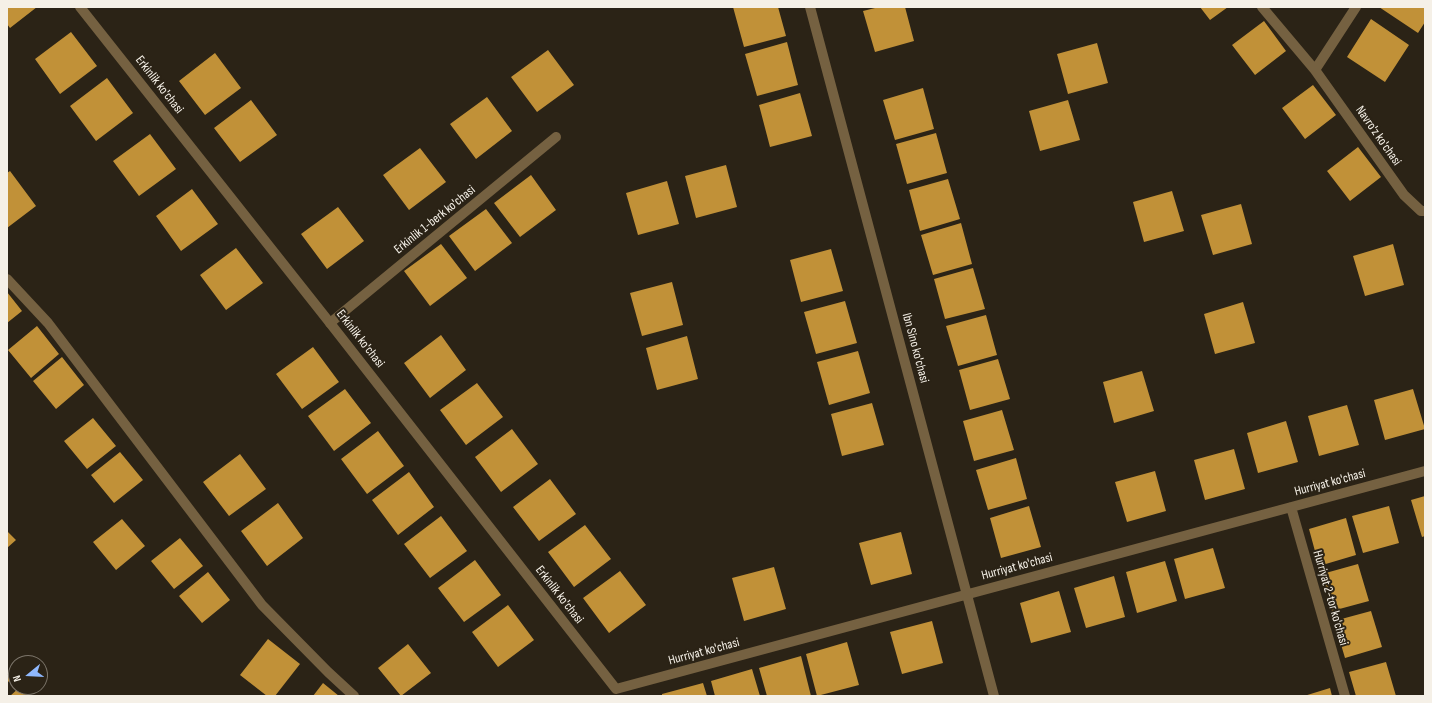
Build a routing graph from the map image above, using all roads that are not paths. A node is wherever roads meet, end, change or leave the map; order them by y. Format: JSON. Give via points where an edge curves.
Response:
{"nodes":[{"id":1,"x":80,"y":7,"type":"edge"},
{"id":2,"x":810,"y":7,"type":"edge"},
{"id":3,"x":1262,"y":7,"type":"edge"},
{"id":4,"x":1356,"y":7,"type":"edge"},
{"id":5,"x":1315,"y":70,"type":"junction"},
{"id":6,"x":556,"y":137,"type":"dead end"},
{"id":7,"x":1425,"y":211,"type":"edge"},
{"id":8,"x":7,"y":279,"type":"edge"},
{"id":9,"x":330,"y":323,"type":"junction"},
{"id":10,"x":1425,"y":471,"type":"edge"},
{"id":11,"x":1290,"y":507,"type":"junction"},
{"id":12,"x":967,"y":594,"type":"junction"},
{"id":13,"x":616,"y":689,"type":"joint"},
{"id":14,"x":354,"y":696,"type":"edge"},
{"id":15,"x":994,"y":696,"type":"edge"},
{"id":16,"x":1345,"y":696,"type":"edge"}],
"edges":[{"from":1,"to":9,"type":"street","name":"Erkinlik ko'chasi"},
{"from":2,"to":12,"type":"street","name":"Ibn Sino ko'chasi"},
{"from":3,"to":5,"type":"street","name":"Navro'z ko'chasi"},
{"from":4,"to":5,"type":"street"},
{"from":5,"to":7,"type":"street","name":"Navro'z ko'chasi","via":[[1404,195],[1421,211]]},
{"from":6,"to":9,"type":"street","name":"Erkinlik 1-berk ko'chasi"},
{"from":8,"to":14,"type":"street","via":[[48,323],[262,605]]},
{"from":9,"to":13,"type":"street","name":"Erkinlik ko'chasi"},
{"from":10,"to":11,"type":"street","name":"Hurriyat ko'chasi"},
{"from":11,"to":12,"type":"street","name":"Hurriyat ko'chasi"},
{"from":11,"to":16,"type":"street","name":"Hurriyat 2-tor ko'chasi"},
{"from":12,"to":13,"type":"street","name":"Hurriyat ko'chasi"},
{"from":12,"to":15,"type":"street","name":"Ibn Sino ko'chasi"}]}
